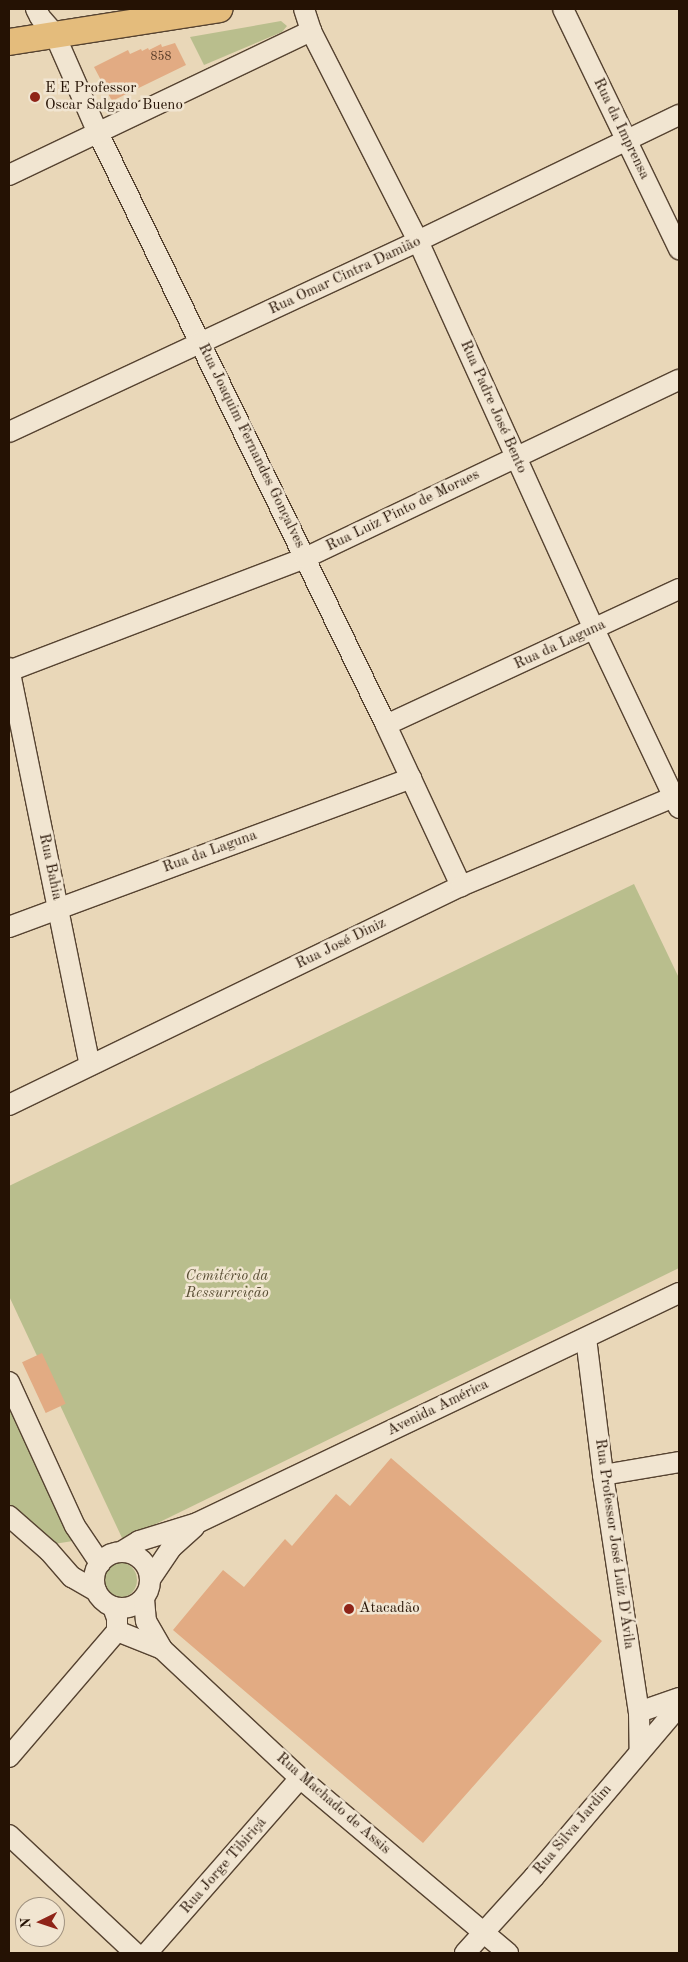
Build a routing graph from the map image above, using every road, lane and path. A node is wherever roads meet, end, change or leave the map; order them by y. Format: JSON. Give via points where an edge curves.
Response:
{"nodes":[{"id":1,"x":36,"y":9,"type":"edge"},
{"id":2,"x":219,"y":9,"type":"edge"},
{"id":3,"x":304,"y":9,"type":"edge"},
{"id":4,"x":563,"y":9,"type":"edge"},
{"id":5,"x":311,"y":31,"type":"junction"},
{"id":6,"x":54,"y":33,"type":"junction"},
{"id":7,"x":9,"y":42,"type":"edge"},
{"id":8,"x":679,"y":115,"type":"edge"},
{"id":9,"x":98,"y":133,"type":"junction"},
{"id":10,"x":628,"y":142,"type":"junction"},
{"id":11,"x":9,"y":175,"type":"edge"},
{"id":12,"x":418,"y":242,"type":"junction"},
{"id":13,"x":679,"y":249,"type":"edge"},
{"id":14,"x":201,"y":344,"type":"junction"},
{"id":15,"x":679,"y":380,"type":"edge"},
{"id":16,"x":9,"y":432,"type":"edge"},
{"id":17,"x":515,"y":457,"type":"junction"},
{"id":18,"x":305,"y":558,"type":"junction"},
{"id":19,"x":679,"y":589,"type":"edge"},
{"id":20,"x":594,"y":629,"type":"junction"},
{"id":21,"x":9,"y":670,"type":"edge"},
{"id":22,"x":386,"y":725,"type":"junction"},
{"id":23,"x":411,"y":778,"type":"junction"},
{"id":24,"x":678,"y":800,"type":"edge"},
{"id":25,"x":461,"y":886,"type":"junction"},
{"id":26,"x":58,"y":908,"type":"junction"},
{"id":27,"x":9,"y":927,"type":"edge"},
{"id":28,"x":90,"y":1065,"type":"junction"},
{"id":29,"x":9,"y":1105,"type":"edge"},
{"id":30,"x":679,"y":1293,"type":"edge"},
{"id":31,"x":586,"y":1338,"type":"junction"},
{"id":32,"x":10,"y":1390,"type":"edge"},
{"id":33,"x":679,"y":1462,"type":"edge"},
{"id":34,"x":603,"y":1475,"type":"junction"},
{"id":35,"x":9,"y":1516,"type":"edge"},
{"id":36,"x":197,"y":1523,"type":"junction"},
{"id":37,"x":49,"y":1551,"type":"junction"},
{"id":38,"x":108,"y":1558,"type":"junction"},
{"id":39,"x":151,"y":1578,"type":"junction"},
{"id":40,"x":96,"y":1591,"type":"junction"},
{"id":41,"x":144,"y":1599,"type":"junction"},
{"id":42,"x":113,"y":1607,"type":"junction"},
{"id":43,"x":117,"y":1631,"type":"junction"},
{"id":44,"x":162,"y":1649,"type":"junction"},
{"id":45,"x":679,"y":1698,"type":"edge"},
{"id":46,"x":679,"y":1706,"type":"edge"},
{"id":47,"x":639,"y":1712,"type":"junction"},
{"id":48,"x":640,"y":1751,"type":"junction"},
{"id":49,"x":9,"y":1757,"type":"edge"},
{"id":50,"x":300,"y":1778,"type":"junction"},
{"id":51,"x":9,"y":1835,"type":"edge"},
{"id":52,"x":484,"y":1931,"type":"junction"},
{"id":53,"x":135,"y":1953,"type":"edge"},
{"id":54,"x":147,"y":1953,"type":"edge"},
{"id":55,"x":465,"y":1953,"type":"edge"},
{"id":56,"x":508,"y":1953,"type":"edge"}],
"edges":[{"from":1,"to":6,"type":"street","name":"Rua Joaquim Fernandes Gonçalves"},
{"from":2,"to":6,"type":"main road"},
{"from":3,"to":5,"type":"street","name":"Rua Padre José Bento"},
{"from":4,"to":10,"type":"street","name":"Rua da Imprensa"},
{"from":5,"to":9,"type":"street"},
{"from":5,"to":12,"type":"street","name":"Rua Padre José Bento"},
{"from":6,"to":7,"type":"main road"},
{"from":6,"to":9,"type":"street","name":"Rua Joaquim Fernandes Gonçalves"},
{"from":8,"to":10,"type":"street","name":"Rua Omar Cintra Damião"},
{"from":9,"to":11,"type":"street"},
{"from":9,"to":14,"type":"street","name":"Rua Joaquim Fernandes Gonçalves"},
{"from":10,"to":12,"type":"street","name":"Rua Omar Cintra Damião"},
{"from":10,"to":13,"type":"street","name":"Rua da Imprensa"},
{"from":12,"to":14,"type":"street","name":"Rua Omar Cintra Damião"},
{"from":12,"to":17,"type":"street","name":"Rua Padre José Bento"},
{"from":14,"to":16,"type":"street","name":"Rua Omar Cintra Damião"},
{"from":14,"to":18,"type":"street","name":"Rua Joaquim Fernandes Gonçalves"},
{"from":15,"to":17,"type":"street","name":"Rua Luiz Pinto de Moraes"},
{"from":17,"to":18,"type":"street","name":"Rua Luiz Pinto de Moraes"},
{"from":17,"to":20,"type":"street","name":"Rua Padre José Bento"},
{"from":18,"to":21,"type":"street","name":"Rua Luiz Pinto de Moraes"},
{"from":18,"to":22,"type":"street","name":"Rua Joaquim Fernandes Gonçalves"},
{"from":19,"to":20,"type":"street","name":"Rua da Laguna"},
{"from":20,"to":22,"type":"street","name":"Rua da Laguna"},
{"from":20,"to":24,"type":"street","name":"Rua Padre José Bento"},
{"from":21,"to":26,"type":"street","name":"Rua Bahia"},
{"from":22,"to":23,"type":"street","name":"Rua Joaquim Fernandes Gonçalves"},
{"from":23,"to":25,"type":"street","name":"Rua Joaquim Fernandes Gonçalves"},
{"from":23,"to":26,"type":"street","name":"Rua da Laguna"},
{"from":24,"to":25,"type":"street","name":"Rua José Diniz"},
{"from":25,"to":28,"type":"street","name":"Rua José Diniz"},
{"from":26,"to":27,"type":"street","name":"Rua da Laguna"},
{"from":26,"to":28,"type":"street","name":"Rua Bahia"},
{"from":28,"to":29,"type":"street","name":"Rua José Diniz"},
{"from":30,"to":31,"type":"street","name":"Avenida América"},
{"from":31,"to":34,"type":"street","name":"Rua Professor José Luiz D'Ávila"},
{"from":31,"to":36,"type":"street","name":"Avenida América"},
{"from":32,"to":38,"type":"street","via":[[75,1526],[94,1537]]},
{"from":33,"to":34,"type":"street"},
{"from":34,"to":47,"type":"street","name":"Rua Professor José Luiz D'Ávila"},
{"from":35,"to":37,"type":"street"},
{"from":36,"to":38,"type":"street","name":"Avenida América","via":[[139,1541]]},
{"from":36,"to":39,"type":"street","name":"Avenida América","via":[[171,1548]]},
{"from":37,"to":38,"type":"street"},
{"from":37,"to":40,"type":"street","via":[[72,1577]]},
{"from":38,"to":39,"type":"street","via":[[138,1556]]},
{"from":38,"to":40,"type":"street","via":[[94,1577]]},
{"from":39,"to":41,"type":"street"},
{"from":40,"to":42,"type":"street","via":[[106,1604]]},
{"from":41,"to":42,"type":"street","via":[[126,1609]]},
{"from":41,"to":44,"type":"street","name":"Rua Machado de Assis","via":[[146,1621]]},
{"from":42,"to":43,"type":"street","via":[[118,1618]]},
{"from":43,"to":44,"type":"street","name":"Rua Machado de Assis"},
{"from":43,"to":49,"type":"street"},
{"from":44,"to":50,"type":"street","name":"Rua Machado de Assis"},
{"from":45,"to":47,"type":"street"},
{"from":46,"to":48,"type":"street","name":"Rua Silva Jardim"},
{"from":47,"to":48,"type":"street","name":"Rua Professor José Luiz D'Ávila"},
{"from":48,"to":52,"type":"street","name":"Rua Silva Jardim"},
{"from":50,"to":52,"type":"street","name":"Rua Machado de Assis"},
{"from":50,"to":54,"type":"street","name":"Rua Jorge Tibiriçá"},
{"from":51,"to":53,"type":"street"},
{"from":52,"to":55,"type":"street","name":"Rua Silva Jardim"},
{"from":52,"to":56,"type":"street","name":"Rua Machado de Assis"}]}
